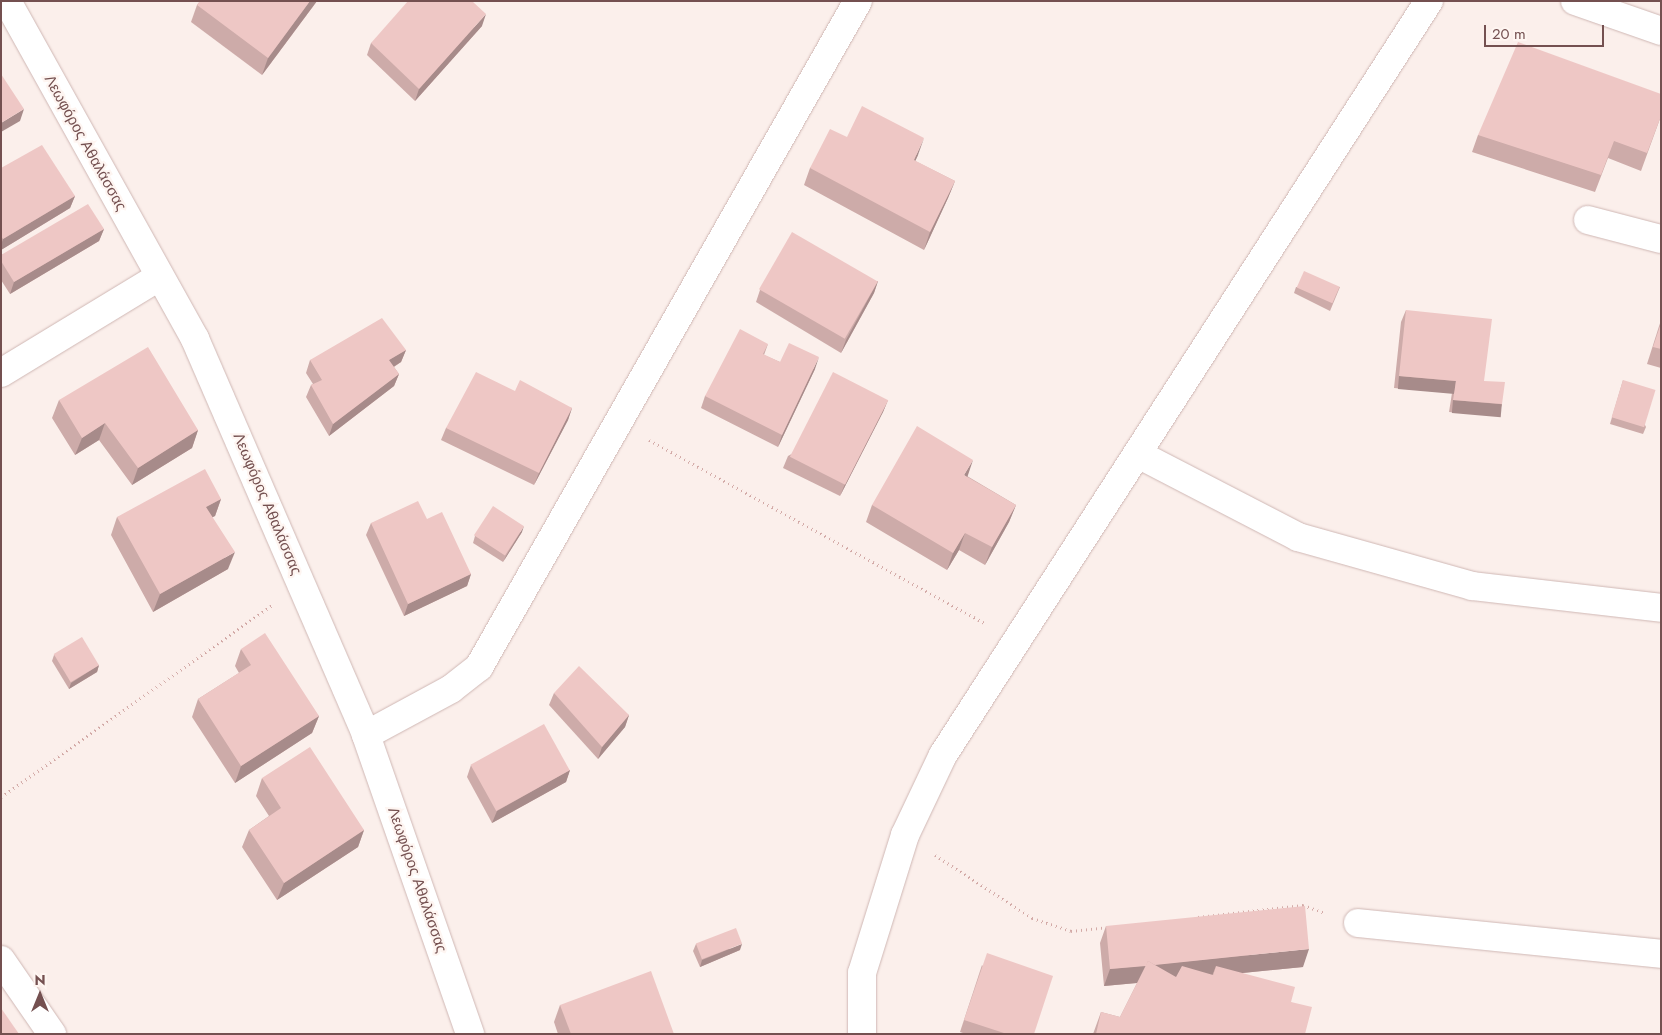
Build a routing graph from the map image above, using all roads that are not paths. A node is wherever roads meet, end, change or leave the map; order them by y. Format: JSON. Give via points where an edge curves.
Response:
{"nodes":[{"id":1,"x":6,"y":1,"type":"edge"},
{"id":2,"x":858,"y":1,"type":"edge"},
{"id":3,"x":1429,"y":1,"type":"edge"},
{"id":4,"x":1575,"y":1,"type":"edge"},
{"id":5,"x":1661,"y":31,"type":"edge"},
{"id":6,"x":1588,"y":220,"type":"dead end"},
{"id":7,"x":1661,"y":239,"type":"edge"},
{"id":8,"x":159,"y":277,"type":"junction"},
{"id":9,"x":1,"y":373,"type":"edge"},
{"id":10,"x":1138,"y":454,"type":"junction"},
{"id":11,"x":1661,"y":608,"type":"edge"},
{"id":12,"x":366,"y":735,"type":"junction"},
{"id":13,"x":1358,"y":923,"type":"road end"},
{"id":14,"x":1661,"y":954,"type":"edge"},
{"id":15,"x":1,"y":960,"type":"edge"},
{"id":16,"x":52,"y":1034,"type":"edge"},
{"id":17,"x":470,"y":1034,"type":"edge"},
{"id":18,"x":862,"y":1034,"type":"edge"}],
"edges":[{"from":1,"to":8,"type":"street","name":"Λεωφόρος Αθαλάσσας"},
{"from":2,"to":12,"type":"street","via":[[479,667],[451,690]]},
{"from":3,"to":10,"type":"street"},
{"from":4,"to":5,"type":"street"},
{"from":6,"to":7,"type":"street"},
{"from":8,"to":9,"type":"street"},
{"from":8,"to":12,"type":"street","name":"Λεωφόρος Αθαλάσσας","via":[[196,339]]},
{"from":10,"to":11,"type":"street","via":[[1298,537],[1472,586]]},
{"from":10,"to":18,"type":"street","via":[[943,755],[905,835],[862,973]]},
{"from":12,"to":17,"type":"street","name":"Λεωφόρος Αθαλάσσας"},
{"from":13,"to":14,"type":"street"},
{"from":15,"to":16,"type":"street"}]}
